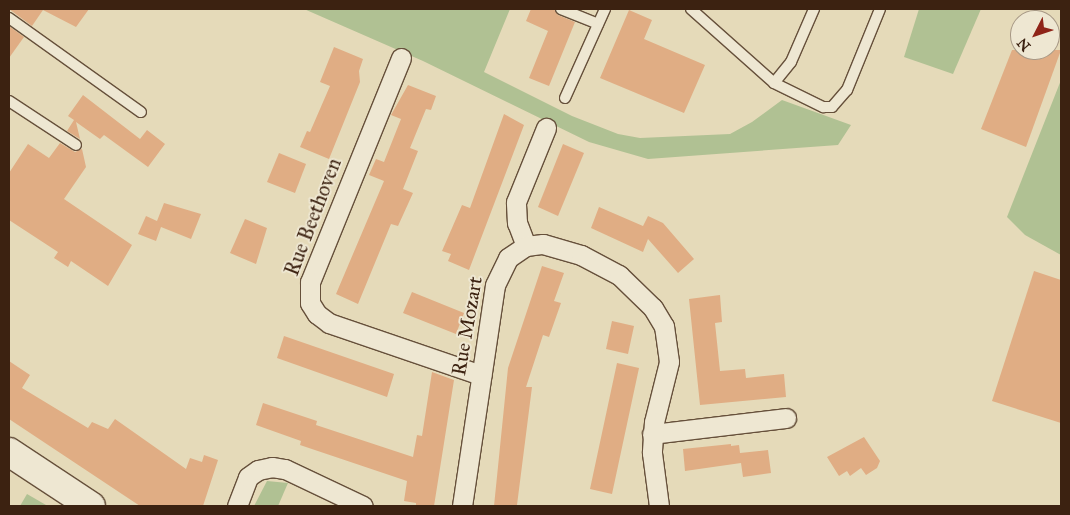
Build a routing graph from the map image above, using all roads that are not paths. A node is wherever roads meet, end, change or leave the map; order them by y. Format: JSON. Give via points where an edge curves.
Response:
{"nodes":[{"id":1,"x":562,"y":9,"type":"edge"},
{"id":2,"x":605,"y":9,"type":"edge"},
{"id":3,"x":691,"y":9,"type":"edge"},
{"id":4,"x":814,"y":9,"type":"edge"},
{"id":5,"x":880,"y":9,"type":"edge"},
{"id":6,"x":9,"y":18,"type":"edge"},
{"id":7,"x":598,"y":24,"type":"junction"},
{"id":8,"x":402,"y":58,"type":"dead end"},
{"id":9,"x":774,"y":83,"type":"junction"},
{"id":10,"x":564,"y":98,"type":"dead end"},
{"id":11,"x":9,"y":101,"type":"edge"},
{"id":12,"x":141,"y":112,"type":"dead end"},
{"id":13,"x":546,"y":128,"type":"dead end"},
{"id":14,"x":76,"y":145,"type":"dead end"},
{"id":15,"x":526,"y":246,"type":"junction"},
{"id":16,"x":481,"y":375,"type":"junction"},
{"id":17,"x":786,"y":418,"type":"dead end"},
{"id":18,"x":652,"y":434,"type":"junction"},
{"id":19,"x":9,"y":452,"type":"edge"},
{"id":20,"x":90,"y":506,"type":"edge"},
{"id":21,"x":238,"y":506,"type":"edge"},
{"id":22,"x":362,"y":506,"type":"edge"},
{"id":23,"x":462,"y":506,"type":"edge"},
{"id":24,"x":659,"y":506,"type":"edge"}],
"edges":[{"from":1,"to":7,"type":"lane"},
{"from":2,"to":7,"type":"lane"},
{"from":3,"to":9,"type":"lane"},
{"from":4,"to":9,"type":"lane","via":[[791,62]]},
{"from":5,"to":9,"type":"lane","via":[[847,90],[832,107],[823,107]]},
{"from":6,"to":12,"type":"lane"},
{"from":7,"to":10,"type":"lane"},
{"from":8,"to":16,"type":"street","name":"Rue Beethoven","via":[[310,282],[310,303],[317,314],[329,322]]},
{"from":11,"to":14,"type":"lane"},
{"from":13,"to":15,"type":"street","via":[[516,202],[517,223]]},
{"from":15,"to":16,"type":"street","name":"Rue Mozart","via":[[508,258],[495,285]]},
{"from":15,"to":18,"type":"street","via":[[544,244],[593,261],[619,275],[653,308],[664,326],[669,362]]},
{"from":16,"to":23,"type":"street","name":"Rue Mozart"},
{"from":17,"to":18,"type":"street"},
{"from":18,"to":24,"type":"street"},
{"from":19,"to":20,"type":"street"},
{"from":21,"to":22,"type":"street","via":[[248,477],[258,470],[272,467],[285,469]]}]}
